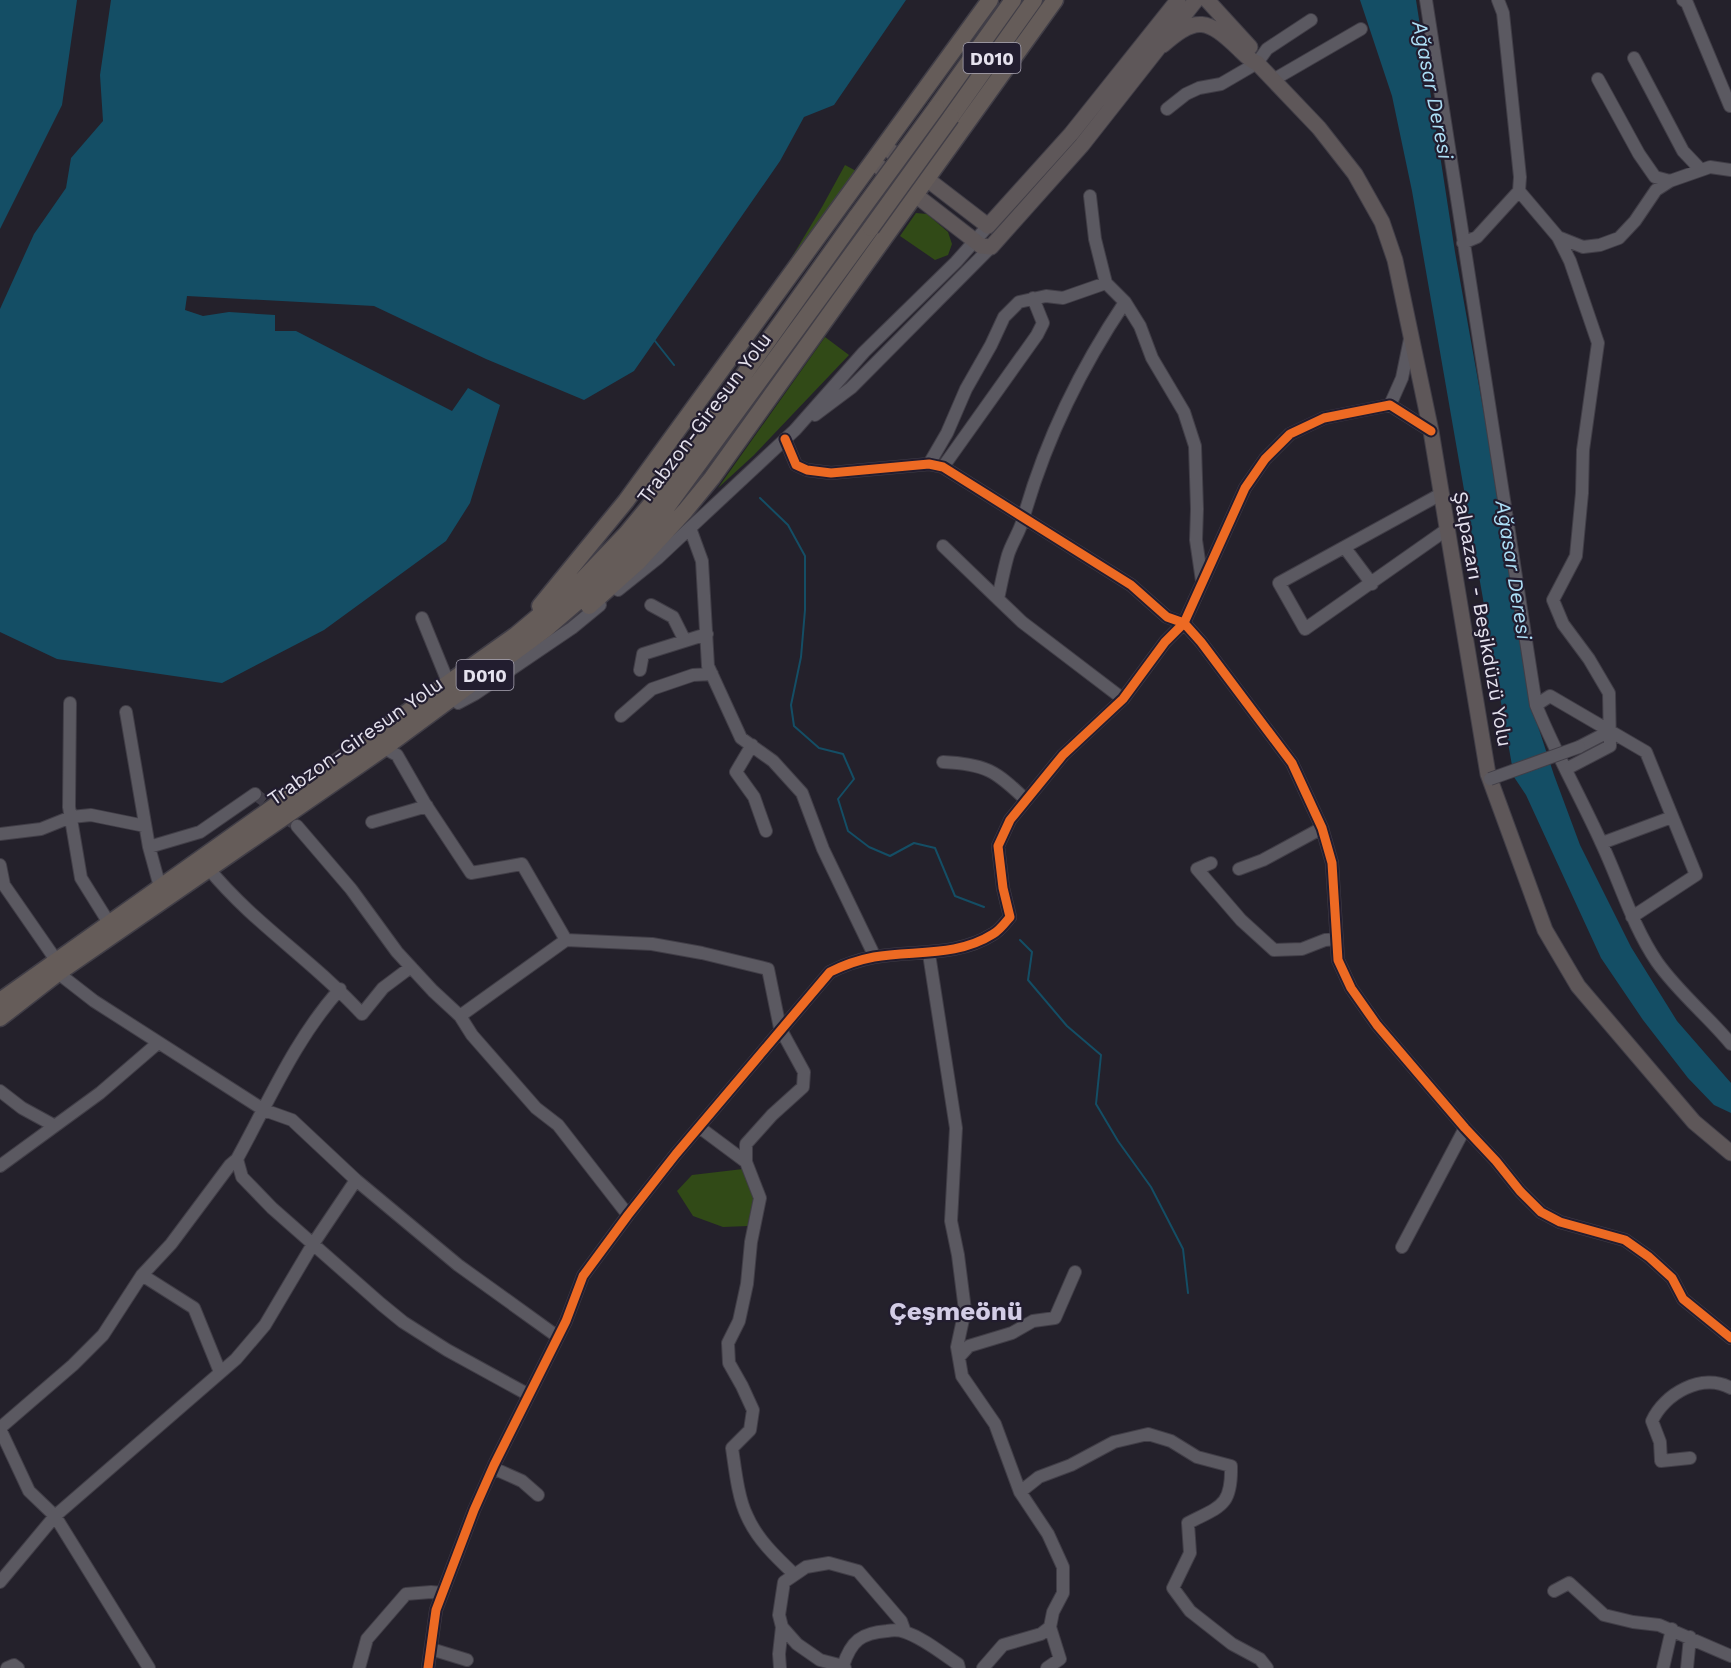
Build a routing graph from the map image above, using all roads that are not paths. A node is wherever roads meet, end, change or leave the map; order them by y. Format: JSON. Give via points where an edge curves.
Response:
{"nodes":[{"id":1,"x":990,"y":0,"type":"edge"},
{"id":2,"x":1013,"y":0,"type":"edge"},
{"id":3,"x":1034,"y":0,"type":"edge"},
{"id":4,"x":1055,"y":0,"type":"edge"},
{"id":5,"x":1178,"y":0,"type":"edge"},
{"id":6,"x":1198,"y":0,"type":"edge"},
{"id":7,"x":1224,"y":0,"type":"edge"},
{"id":8,"x":1426,"y":0,"type":"edge"},
{"id":9,"x":1498,"y":0,"type":"edge"},
{"id":10,"x":1683,"y":0,"type":"edge"},
{"id":11,"x":1311,"y":20,"type":"dead end"},
{"id":12,"x":1361,"y":29,"type":"dead end"},
{"id":13,"x":1163,"y":45,"type":"junction"},
{"id":14,"x":1249,"y":54,"type":"junction"},
{"id":15,"x":1634,"y":58,"type":"dead end"},
{"id":16,"x":1598,"y":79,"type":"dead end"},
{"id":17,"x":1273,"y":80,"type":"junction"},
{"id":18,"x":1730,"y":106,"type":"edge"},
{"id":19,"x":1167,"y":109,"type":"dead end"},
{"id":20,"x":944,"y":112,"type":"junction"},
{"id":21,"x":884,"y":146,"type":"junction"},
{"id":22,"x":873,"y":162,"type":"junction"},
{"id":23,"x":1701,"y":170,"type":"junction"},
{"id":24,"x":1731,"y":172,"type":"edge"},
{"id":25,"x":928,"y":177,"type":"junction"},
{"id":26,"x":1670,"y":181,"type":"junction"},
{"id":27,"x":1519,"y":191,"type":"junction"},
{"id":28,"x":916,"y":194,"type":"junction"},
{"id":29,"x":1090,"y":196,"type":"dead end"},
{"id":30,"x":988,"y":226,"type":"junction"},
{"id":31,"x":1558,"y":237,"type":"junction"},
{"id":32,"x":975,"y":241,"type":"junction"},
{"id":33,"x":1463,"y":243,"type":"junction"},
{"id":34,"x":991,"y":247,"type":"junction"},
{"id":35,"x":1106,"y":283,"type":"junction"},
{"id":36,"x":1033,"y":298,"type":"junction"},
{"id":37,"x":1125,"y":302,"type":"junction"},
{"id":38,"x":1411,"y":334,"type":"junction"},
{"id":39,"x":1390,"y":405,"type":"junction"},
{"id":40,"x":795,"y":430,"type":"junction"},
{"id":41,"x":1431,"y":431,"type":"junction"},
{"id":42,"x":785,"y":439,"type":"junction"},
{"id":43,"x":929,"y":464,"type":"junction"},
{"id":44,"x":943,"y":467,"type":"junction"},
{"id":45,"x":1441,"y":494,"type":"junction"},
{"id":46,"x":1024,"y":517,"type":"junction"},
{"id":47,"x":690,"y":528,"type":"junction"},
{"id":48,"x":1446,"y":530,"type":"junction"},
{"id":49,"x":943,"y":546,"type":"dead end"},
{"id":50,"x":1345,"y":548,"type":"junction"},
{"id":51,"x":1203,"y":581,"type":"junction"},
{"id":52,"x":1371,"y":584,"type":"junction"},
{"id":53,"x":998,"y":599,"type":"junction"},
{"id":54,"x":651,"y":605,"type":"dead end"},
{"id":55,"x":422,"y":618,"type":"dead end"},
{"id":56,"x":1184,"y":623,"type":"junction"},
{"id":57,"x":707,"y":634,"type":"junction"},
{"id":58,"x":516,"y":635,"type":"junction"},
{"id":59,"x":685,"y":641,"type":"junction"},
{"id":60,"x":640,"y":670,"type":"dead end"},
{"id":61,"x":712,"y":675,"type":"junction"},
{"id":62,"x":448,"y":682,"type":"junction"},
{"id":63,"x":1123,"y":699,"type":"junction"},
{"id":64,"x":70,"y":703,"type":"dead end"},
{"id":65,"x":458,"y":703,"type":"junction"},
{"id":66,"x":1536,"y":705,"type":"junction"},
{"id":67,"x":126,"y":712,"type":"dead end"},
{"id":68,"x":621,"y":716,"type":"dead end"},
{"id":69,"x":1610,"y":731,"type":"junction"},
{"id":70,"x":752,"y":745,"type":"junction"},
{"id":71,"x":384,"y":748,"type":"junction"},
{"id":72,"x":943,"y":762,"type":"dead end"},
{"id":73,"x":1566,"y":769,"type":"junction"},
{"id":74,"x":1490,"y":778,"type":"junction"},
{"id":75,"x":255,"y":794,"type":"dead end"},
{"id":76,"x":1026,"y":800,"type":"junction"},
{"id":77,"x":427,"y":806,"type":"junction"},
{"id":78,"x":71,"y":817,"type":"junction"},
{"id":79,"x":1672,"y":817,"type":"junction"},
{"id":80,"x":372,"y":822,"type":"dead end"},
{"id":81,"x":145,"y":826,"type":"junction"},
{"id":82,"x":297,"y":826,"type":"tunnel mouth"},
{"id":83,"x":1322,"y":828,"type":"junction"},
{"id":84,"x":766,"y":831,"type":"dead end"},
{"id":85,"x":0,"y":834,"type":"edge"},
{"id":86,"x":1602,"y":843,"type":"junction"},
{"id":87,"x":149,"y":847,"type":"junction"},
{"id":88,"x":1210,"y":863,"type":"dead end"},
{"id":89,"x":0,"y":865,"type":"edge"},
{"id":90,"x":209,"y":869,"type":"junction"},
{"id":91,"x":1239,"y":869,"type":"dead end"},
{"id":92,"x":2,"y":886,"type":"edge"},
{"id":93,"x":160,"y":887,"type":"junction"},
{"id":94,"x":1632,"y":916,"type":"junction"},
{"id":95,"x":109,"y":923,"type":"junction"},
{"id":96,"x":1336,"y":939,"type":"junction"},
{"id":97,"x":566,"y":940,"type":"junction"},
{"id":98,"x":929,"y":954,"type":"junction"},
{"id":99,"x":875,"y":957,"type":"junction"},
{"id":100,"x":57,"y":967,"type":"junction"},
{"id":101,"x":411,"y":967,"type":"junction"},
{"id":102,"x":340,"y":989,"type":"junction"},
{"id":103,"x":0,"y":1001,"type":"edge"},
{"id":104,"x":460,"y":1016,"type":"junction"},
{"id":105,"x":0,"y":1018,"type":"edge"},
{"id":106,"x":780,"y":1028,"type":"junction"},
{"id":107,"x":158,"y":1043,"type":"junction"},
{"id":108,"x":1731,"y":1044,"type":"edge"},
{"id":109,"x":0,"y":1091,"type":"edge"},
{"id":110,"x":264,"y":1110,"type":"junction"},
{"id":111,"x":55,"y":1126,"type":"junction"},
{"id":112,"x":699,"y":1127,"type":"junction"},
{"id":113,"x":1465,"y":1128,"type":"junction"},
{"id":114,"x":1731,"y":1153,"type":"edge"},
{"id":115,"x":237,"y":1159,"type":"junction"},
{"id":116,"x":746,"y":1162,"type":"junction"},
{"id":117,"x":0,"y":1166,"type":"edge"},
{"id":118,"x":356,"y":1180,"type":"junction"},
{"id":119,"x":628,"y":1215,"type":"junction"},
{"id":120,"x":313,"y":1244,"type":"junction"},
{"id":121,"x":1402,"y":1248,"type":"dead end"},
{"id":122,"x":1076,"y":1272,"type":"dead end"},
{"id":123,"x":142,"y":1275,"type":"junction"},
{"id":124,"x":558,"y":1337,"type":"junction"},
{"id":125,"x":1731,"y":1338,"type":"edge"},
{"id":126,"x":959,"y":1358,"type":"junction"},
{"id":127,"x":220,"y":1372,"type":"junction"},
{"id":128,"x":1731,"y":1388,"type":"edge"},
{"id":129,"x":529,"y":1395,"type":"junction"},
{"id":130,"x":0,"y":1429,"type":"edge"},
{"id":131,"x":1690,"y":1458,"type":"dead end"},
{"id":132,"x":493,"y":1468,"type":"junction"},
{"id":133,"x":1020,"y":1492,"type":"junction"},
{"id":134,"x":538,"y":1495,"type":"dead end"},
{"id":135,"x":56,"y":1516,"type":"junction"},
{"id":136,"x":794,"y":1574,"type":"junction"},
{"id":137,"x":0,"y":1582,"type":"edge"},
{"id":138,"x":1554,"y":1591,"type":"dead end"},
{"id":139,"x":442,"y":1593,"type":"junction"},
{"id":140,"x":782,"y":1627,"type":"junction"},
{"id":141,"x":1050,"y":1627,"type":"junction"},
{"id":142,"x":1672,"y":1629,"type":"junction"},
{"id":143,"x":905,"y":1632,"type":"junction"},
{"id":144,"x":1690,"y":1637,"type":"junction"},
{"id":145,"x":430,"y":1649,"type":"junction"},
{"id":146,"x":1731,"y":1656,"type":"edge"},
{"id":147,"x":467,"y":1660,"type":"dead end"},
{"id":148,"x":844,"y":1667,"type":"edge"},
{"id":149,"x":7,"y":1668,"type":"edge"},
{"id":150,"x":18,"y":1668,"type":"edge"},
{"id":151,"x":149,"y":1668,"type":"edge"},
{"id":152,"x":359,"y":1668,"type":"edge"},
{"id":153,"x":428,"y":1668,"type":"edge"},
{"id":154,"x":780,"y":1668,"type":"edge"},
{"id":155,"x":959,"y":1668,"type":"edge"},
{"id":156,"x":983,"y":1668,"type":"edge"},
{"id":157,"x":1047,"y":1668,"type":"edge"},
{"id":158,"x":1267,"y":1668,"type":"edge"},
{"id":159,"x":1663,"y":1668,"type":"edge"},
{"id":160,"x":1687,"y":1668,"type":"edge"}],
"edges":[{"from":1,"to":21,"type":"highway"},
{"from":2,"to":20,"type":"highway","number":"D010"},
{"from":3,"to":20,"type":"highway","number":"D010"},
{"from":4,"to":25,"type":"highway"},
{"from":5,"to":30,"type":"main road","via":[[1071,134]]},
{"from":6,"to":13,"type":"main road"},
{"from":6,"to":14,"type":"main road"},
{"from":7,"to":14,"type":"main road"},
{"from":8,"to":33,"type":"street"},
{"from":9,"to":27,"type":"street","via":[[1504,22]]},
{"from":10,"to":18,"type":"street"},
{"from":11,"to":14,"type":"street","via":[[1268,49]]},
{"from":12,"to":17,"type":"street"},
{"from":13,"to":14,"type":"main road","via":[[1177,32],[1202,24],[1219,31]]},
{"from":13,"to":34,"type":"main road","via":[[1082,145]]},
{"from":14,"to":17,"type":"main road","name":"Şalpazarı - Beşikdüzü Yolu"},
{"from":14,"to":19,"type":"street","via":[[1221,84],[1186,94]]},
{"from":15,"to":23,"type":"street","via":[[1683,151]]},
{"from":16,"to":26,"type":"street","via":[[1655,177]]},
{"from":17,"to":38,"type":"main road","name":"Şalpazarı - Beşikdüzü Yolu","via":[[1319,128],[1355,174],[1382,222],[1395,260]]},
{"from":20,"to":58,"type":"highway","name":"Trabzon-Giresun Yolu","number":"D010","bridge":true,"via":[[857,216],[656,498],[582,580]]},
{"from":20,"to":71,"type":"highway","name":"Trabzon-Giresun Yolu","number":"D010","bridge":true,"via":[[871,228],[667,507],[590,591],[547,628]]},
{"from":21,"to":22,"type":"highway"},
{"from":21,"to":25,"type":"main road"},
{"from":22,"to":28,"type":"main road"},
{"from":22,"to":58,"type":"highway","via":[[626,501]]},
{"from":23,"to":24,"type":"street","via":[[1710,167]]},
{"from":23,"to":26,"type":"street"},
{"from":25,"to":28,"type":"highway"},
{"from":25,"to":30,"type":"main road"},
{"from":26,"to":31,"type":"street","via":[[1656,190],[1619,238],[1583,247]]},
{"from":27,"to":31,"type":"street"},
{"from":27,"to":33,"type":"street","via":[[1477,237]]},
{"from":28,"to":32,"type":"main road"},
{"from":28,"to":65,"type":"highway","via":[[685,511],[638,562],[573,620]]},
{"from":29,"to":35,"type":"street"},
{"from":30,"to":32,"type":"street"},
{"from":31,"to":69,"type":"street","via":[[1598,343],[1583,450],[1576,556],[1554,600],[1563,624],[1609,693]]},
{"from":32,"to":34,"type":"main road"},
{"from":32,"to":40,"type":"street","via":[[864,352]]},
{"from":33,"to":66,"type":"street"},
{"from":34,"to":40,"type":"street","via":[[851,388]]},
{"from":35,"to":36,"type":"street","via":[[1063,298]]},
{"from":35,"to":37,"type":"street"},
{"from":36,"to":43,"type":"street","via":[[1019,302],[1004,317]]},
{"from":36,"to":44,"type":"street","via":[[1043,323],[1037,335]]},
{"from":37,"to":46,"type":"street","via":[[1065,405]]},
{"from":37,"to":51,"type":"street","via":[[1184,412],[1195,446],[1196,540]]},
{"from":38,"to":39,"type":"street","via":[[1402,378]]},
{"from":38,"to":41,"type":"main road","name":"Şalpazarı - Beşikdüzü Yolu"},
{"from":39,"to":41,"type":"street"},
{"from":39,"to":51,"type":"street","via":[[1324,418],[1290,434],[1265,459],[1245,488]]},
{"from":40,"to":42,"type":"street"},
{"from":41,"to":45,"type":"main road","name":"Şalpazarı - Beşikdüzü Yolu"},
{"from":42,"to":43,"type":"street","via":[[796,465],[807,470],[831,473]]},
{"from":42,"to":47,"type":"street"},
{"from":43,"to":44,"type":"street"},
{"from":44,"to":46,"type":"street"},
{"from":45,"to":48,"type":"main road","name":"Şalpazarı - Beşikdüzü Yolu"},
{"from":45,"to":50,"type":"street"},
{"from":46,"to":53,"type":"street","via":[[1009,554]]},
{"from":46,"to":56,"type":"street","via":[[1131,585],[1167,617]]},
{"from":47,"to":57,"type":"street","via":[[702,561]]},
{"from":47,"to":65,"type":"street","via":[[572,628]]},
{"from":48,"to":52,"type":"street"},
{"from":48,"to":74,"type":"main road","name":"Şalpazarı - Beşikdüzü Yolu"},
{"from":49,"to":53,"type":"street"},
{"from":50,"to":52,"type":"street"},
{"from":50,"to":52,"type":"street","via":[[1279,583],[1305,629]]},
{"from":51,"to":56,"type":"street"},
{"from":53,"to":63,"type":"street"},
{"from":54,"to":59,"type":"street","via":[[673,617]]},
{"from":55,"to":62,"type":"street"},
{"from":56,"to":63,"type":"street"},
{"from":56,"to":83,"type":"street","via":[[1292,764]]},
{"from":57,"to":59,"type":"street"},
{"from":57,"to":61,"type":"street"},
{"from":58,"to":62,"type":"highway","name":"Trabzon-Giresun Yolu","number":"D010"},
{"from":59,"to":60,"type":"street","via":[[643,654]]},
{"from":61,"to":68,"type":"street","via":[[693,675],[652,689]]},
{"from":61,"to":70,"type":"street","via":[[741,738]]},
{"from":62,"to":93,"type":"highway","name":"Trabzon-Giresun Yolu","number":"D010"},
{"from":63,"to":76,"type":"street","via":[[1063,755]]},
{"from":64,"to":78,"type":"street"},
{"from":65,"to":71,"type":"highway"},
{"from":66,"to":69,"type":"street","via":[[1550,696]]},
{"from":66,"to":73,"type":"street"},
{"from":67,"to":81,"type":"street"},
{"from":69,"to":73,"type":"street","via":[[1610,746]]},
{"from":69,"to":74,"type":"street","bridge":true,"via":[[1579,747]]},
{"from":69,"to":79,"type":"street","via":[[1647,752]]},
{"from":70,"to":84,"type":"street","via":[[736,772],[754,797]]},
{"from":70,"to":99,"type":"street","via":[[773,761],[802,793],[823,849]]},
{"from":71,"to":77,"type":"street","via":[[397,755]]},
{"from":71,"to":90,"type":"highway","name":"Trabzon-Giresun Yolu","number":"D010"},
{"from":72,"to":76,"type":"street","via":[[986,768]]},
{"from":73,"to":86,"type":"street"},
{"from":74,"to":114,"type":"main road","name":"Şalpazarı - Beşikdüzü Yolu","via":[[1545,930],[1578,986],[1694,1122]]},
{"from":75,"to":87,"type":"street","via":[[200,832]]},
{"from":76,"to":98,"type":"street","via":[[1010,820],[998,846],[1010,917],[994,934],[965,947]]},
{"from":77,"to":80,"type":"street"},
{"from":77,"to":97,"type":"street","via":[[471,873],[522,864]]},
{"from":78,"to":81,"type":"street","via":[[91,815]]},
{"from":78,"to":85,"type":"street","via":[[41,829]]},
{"from":78,"to":95,"type":"street","via":[[81,878]]},
{"from":79,"to":86,"type":"street"},
{"from":79,"to":94,"type":"street","via":[[1696,875]]},
{"from":81,"to":87,"type":"street"},
{"from":82,"to":101,"type":"street"},
{"from":83,"to":91,"type":"street"},
{"from":83,"to":96,"type":"street","via":[[1332,864]]},
{"from":86,"to":94,"type":"street"},
{"from":87,"to":93,"type":"street"},
{"from":88,"to":96,"type":"street","via":[[1197,869],[1241,920],[1274,950],[1302,949]]},
{"from":89,"to":92,"type":"street"},
{"from":90,"to":100,"type":"highway","name":"Trabzon-Giresun Yolu","number":"D010"},
{"from":90,"to":102,"type":"street"},
{"from":92,"to":100,"type":"street"},
{"from":93,"to":95,"type":"highway","name":"Trabzon-Giresun Yolu","number":"D010"},
{"from":94,"to":108,"type":"street","via":[[1657,962]]},
{"from":95,"to":100,"type":"highway","name":"Trabzon-Giresun Yolu","number":"D010"},
{"from":96,"to":113,"type":"street","via":[[1338,960],[1351,988]]},
{"from":97,"to":104,"type":"street"},
{"from":97,"to":106,"type":"street","via":[[652,944],[768,969]]},
{"from":98,"to":99,"type":"street"},
{"from":98,"to":126,"type":"street","via":[[956,1128],[951,1221],[964,1310],[957,1347]]},
{"from":99,"to":106,"type":"street","via":[[847,963],[830,972]]},
{"from":100,"to":103,"type":"highway","name":"Trabzon-Giresun Yolu","number":"D010"},
{"from":100,"to":105,"type":"highway","name":"Trabzon-Giresun Yolu","number":"D010"},
{"from":100,"to":107,"type":"street","via":[[94,1001]]},
{"from":101,"to":102,"type":"street","via":[[383,988],[362,1014]]},
{"from":101,"to":104,"type":"street"},
{"from":102,"to":110,"type":"street","via":[[290,1057]]},
{"from":104,"to":119,"type":"street","via":[[536,1108],[558,1125]]},
{"from":106,"to":112,"type":"street"},
{"from":106,"to":116,"type":"street","via":[[804,1072],[803,1087],[746,1144]]},
{"from":107,"to":110,"type":"street"},
{"from":107,"to":111,"type":"street","via":[[100,1094]]},
{"from":109,"to":111,"type":"street"},
{"from":110,"to":115,"type":"street"},
{"from":110,"to":118,"type":"street","via":[[292,1120]]},
{"from":111,"to":117,"type":"street"},
{"from":112,"to":116,"type":"street"},
{"from":112,"to":119,"type":"street"},
{"from":113,"to":121,"type":"street"},
{"from":113,"to":125,"type":"street","via":[[1541,1212],[1560,1222],[1625,1240],[1672,1278],[1683,1299]]},
{"from":115,"to":120,"type":"street","via":[[242,1177]]},
{"from":115,"to":123,"type":"street"},
{"from":116,"to":136,"type":"street","via":[[760,1198],[739,1322],[728,1342],[729,1363],[753,1410],[750,1430],[732,1448],[745,1514],[773,1555]]},
{"from":118,"to":120,"type":"street"},
{"from":118,"to":124,"type":"street","via":[[458,1265]]},
{"from":119,"to":124,"type":"street","via":[[583,1276]]},
{"from":120,"to":127,"type":"street","via":[[265,1325]]},
{"from":120,"to":129,"type":"street","via":[[403,1322]]},
{"from":122,"to":126,"type":"street","via":[[1055,1318],[1033,1321],[1011,1333],[969,1346]]},
{"from":123,"to":127,"type":"street","via":[[194,1308]]},
{"from":123,"to":130,"type":"street","via":[[103,1335]]},
{"from":124,"to":129,"type":"street"},
{"from":126,"to":133,"type":"street","via":[[962,1376],[994,1424]]},
{"from":127,"to":135,"type":"street"},
{"from":128,"to":131,"type":"street","via":[[1704,1382],[1689,1386],[1657,1410],[1652,1421],[1660,1442],[1661,1461]]},
{"from":129,"to":132,"type":"street"},
{"from":130,"to":135,"type":"street","via":[[29,1491]]},
{"from":132,"to":134,"type":"street","via":[[522,1481]]},
{"from":132,"to":139,"type":"street"},
{"from":133,"to":141,"type":"street","via":[[1048,1534],[1062,1567],[1063,1593]]},
{"from":133,"to":158,"type":"street","via":[[1039,1477],[1071,1466],[1114,1442],[1148,1434],[1171,1441],[1197,1457],[1232,1466],[1232,1488],[1221,1507],[1188,1523],[1190,1553],[1173,1588],[1190,1611],[1232,1644],[1260,1659]]},
{"from":135,"to":137,"type":"street"},
{"from":135,"to":151,"type":"street"},
{"from":136,"to":140,"type":"street","via":[[784,1582],[779,1614]]},
{"from":136,"to":143,"type":"street","via":[[806,1567],[829,1563],[858,1571]]},
{"from":138,"to":142,"type":"street","via":[[1569,1583],[1604,1615]]},
{"from":139,"to":145,"type":"street"},
{"from":139,"to":152,"type":"street","via":[[406,1594],[368,1639]]},
{"from":140,"to":148,"type":"street","via":[[797,1644],[820,1660]]},
{"from":140,"to":154,"type":"street"},
{"from":141,"to":156,"type":"street","via":[[1041,1634],[1003,1646]]},
{"from":141,"to":157,"type":"street","via":[[1060,1659]]},
{"from":142,"to":144,"type":"street"},
{"from":142,"to":159,"type":"street"},
{"from":143,"to":148,"type":"street","via":[[870,1632],[848,1653]]},
{"from":143,"to":155,"type":"street","via":[[930,1644]]},
{"from":144,"to":146,"type":"street"},
{"from":144,"to":160,"type":"street"},
{"from":145,"to":147,"type":"street"},
{"from":145,"to":153,"type":"street"},
{"from":149,"to":150,"type":"street"}]}
